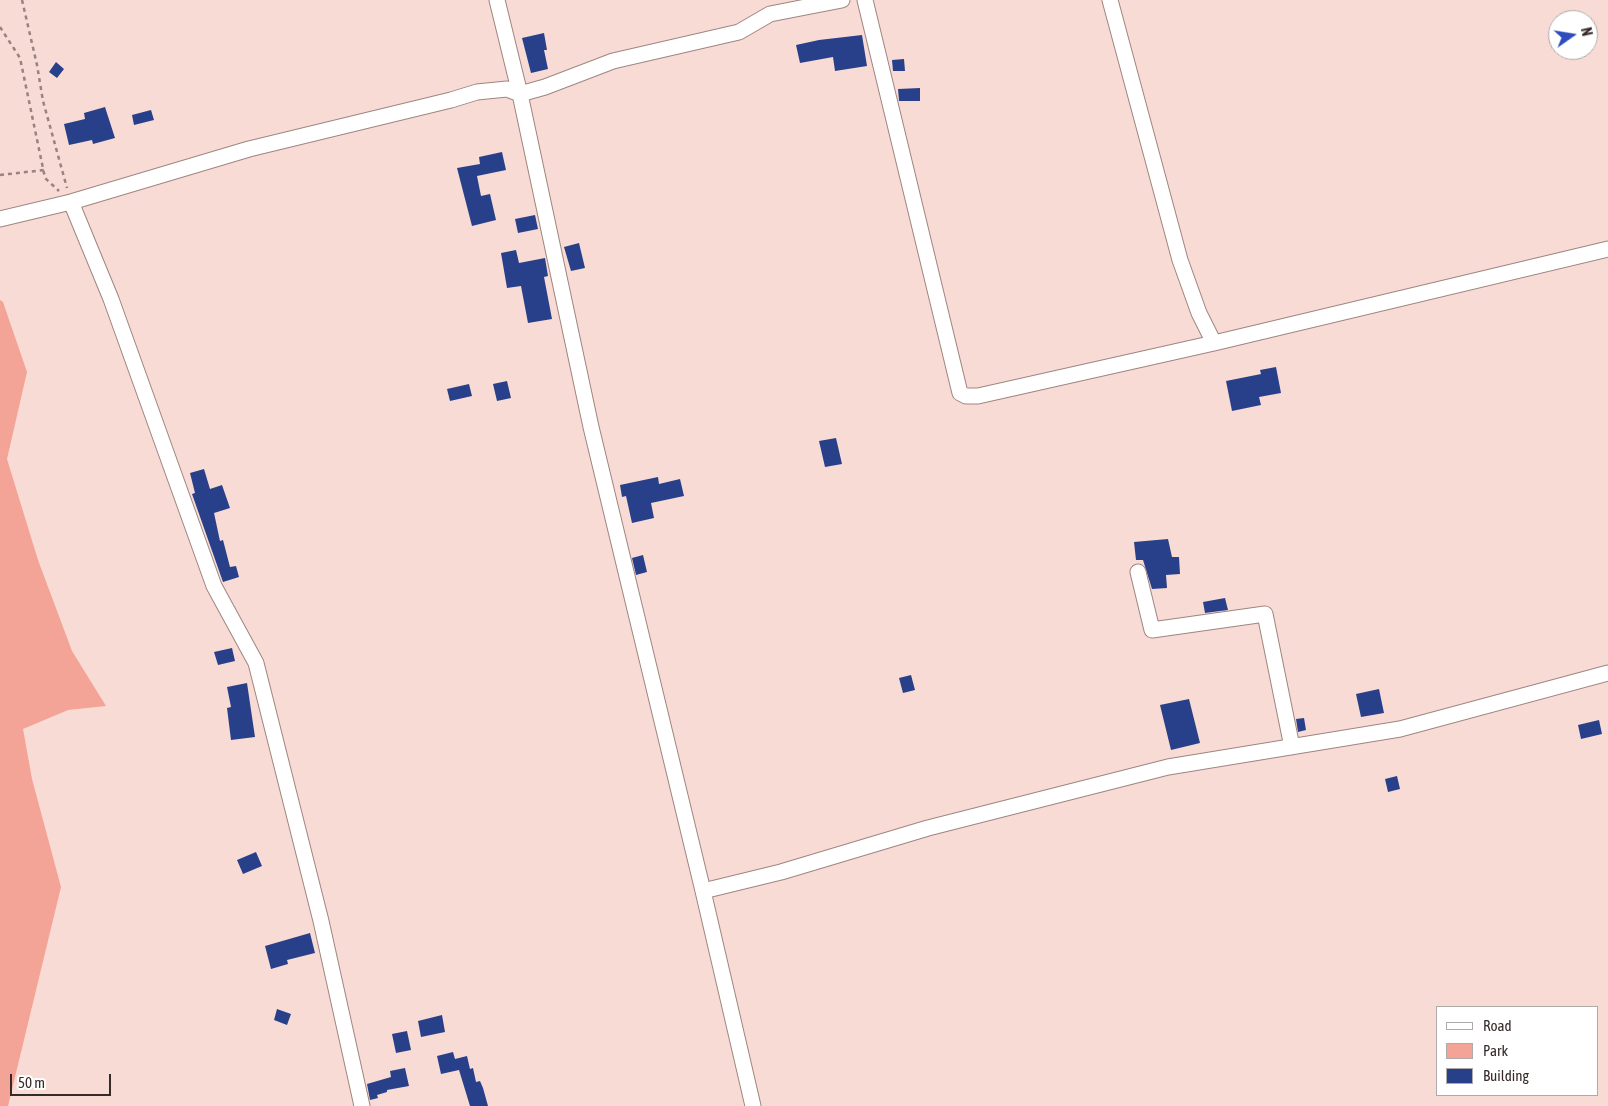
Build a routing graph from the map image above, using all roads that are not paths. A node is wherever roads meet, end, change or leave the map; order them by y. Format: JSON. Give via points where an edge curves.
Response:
{"nodes":[{"id":1,"x":497,"y":0,"type":"edge"},
{"id":2,"x":842,"y":0,"type":"edge"},
{"id":3,"x":865,"y":0,"type":"edge"},
{"id":4,"x":1110,"y":0,"type":"edge"},
{"id":5,"x":520,"y":94,"type":"junction"},
{"id":6,"x":71,"y":202,"type":"junction"},
{"id":7,"x":0,"y":219,"type":"edge"},
{"id":8,"x":1608,"y":249,"type":"edge"},
{"id":9,"x":1214,"y":343,"type":"junction"},
{"id":10,"x":1138,"y":572,"type":"dead end"},
{"id":11,"x":1608,"y":673,"type":"edge"},
{"id":12,"x":1292,"y":747,"type":"junction"},
{"id":13,"x":703,"y":891,"type":"junction"},
{"id":14,"x":362,"y":1106,"type":"edge"},
{"id":15,"x":753,"y":1106,"type":"edge"}],
"edges":[{"from":1,"to":5,"type":"street"},
{"from":2,"to":5,"type":"street","via":[[770,14],[739,32],[613,61]]},
{"from":3,"to":9,"type":"street","via":[[960,393],[978,396]]},
{"from":4,"to":9,"type":"street","via":[[1180,260],[1199,313]]},
{"from":5,"to":6,"type":"street","via":[[507,89],[477,92],[249,149]]},
{"from":5,"to":13,"type":"street","via":[[590,427]]},
{"from":6,"to":7,"type":"street"},
{"from":6,"to":14,"type":"street","via":[[111,299],[214,586],[256,664],[321,921]]},
{"from":8,"to":9,"type":"street"},
{"from":10,"to":12,"type":"street","via":[[1152,630],[1265,614]]},
{"from":11,"to":12,"type":"street","via":[[1400,729]]},
{"from":12,"to":13,"type":"street","via":[[1168,768],[928,828],[781,872]]},
{"from":13,"to":15,"type":"street"}]}
